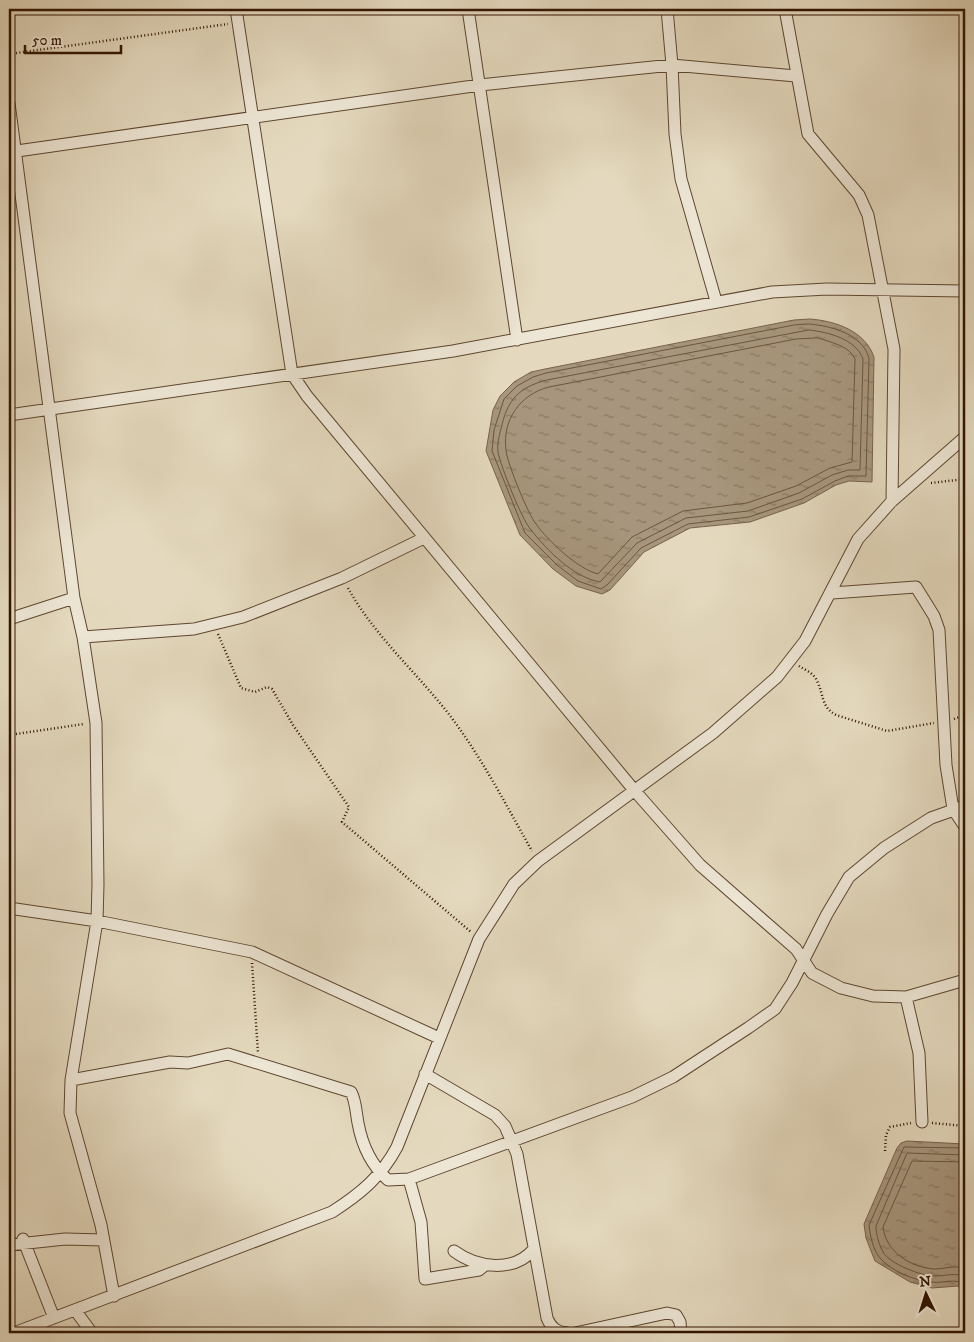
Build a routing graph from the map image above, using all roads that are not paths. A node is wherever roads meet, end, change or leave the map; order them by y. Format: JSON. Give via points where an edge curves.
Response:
{"nodes":[{"id":1,"x":236,"y":9,"type":"edge"},
{"id":2,"x":468,"y":9,"type":"edge"},
{"id":3,"x":667,"y":9,"type":"edge"},
{"id":4,"x":785,"y":9,"type":"edge"},
{"id":5,"x":672,"y":65,"type":"junction"},
{"id":6,"x":796,"y":76,"type":"junction"},
{"id":7,"x":480,"y":85,"type":"junction"},
{"id":8,"x":9,"y":103,"type":"edge"},
{"id":9,"x":253,"y":119,"type":"junction"},
{"id":10,"x":12,"y":152,"type":"edge"},
{"id":11,"x":882,"y":290,"type":"junction"},
{"id":12,"x":965,"y":291,"type":"edge"},
{"id":13,"x":716,"y":301,"type":"junction"},
{"id":14,"x":517,"y":340,"type":"junction"},
{"id":15,"x":292,"y":374,"type":"junction"},
{"id":16,"x":50,"y":409,"type":"junction"},
{"id":17,"x":9,"y":415,"type":"edge"},
{"id":18,"x":965,"y":437,"type":"edge"},
{"id":19,"x":892,"y":501,"type":"junction"},
{"id":20,"x":424,"y":538,"type":"junction"},
{"id":21,"x":832,"y":593,"type":"junction"},
{"id":22,"x":74,"y":598,"type":"junction"},
{"id":23,"x":9,"y":619,"type":"edge"},
{"id":24,"x":83,"y":637,"type":"junction"},
{"id":25,"x":634,"y":790,"type":"junction"},
{"id":26,"x":965,"y":806,"type":"edge"},
{"id":27,"x":953,"y":809,"type":"junction"},
{"id":28,"x":965,"y":827,"type":"edge"},
{"id":29,"x":9,"y":908,"type":"edge"},
{"id":30,"x":97,"y":921,"type":"junction"},
{"id":31,"x":804,"y":961,"type":"junction"},
{"id":32,"x":965,"y":980,"type":"edge"},
{"id":33,"x":906,"y":997,"type":"junction"},
{"id":34,"x":439,"y":1038,"type":"junction"},
{"id":35,"x":425,"y":1074,"type":"junction"},
{"id":36,"x":71,"y":1080,"type":"junction"},
{"id":37,"x":922,"y":1122,"type":"dead end"},
{"id":38,"x":512,"y":1142,"type":"junction"},
{"id":39,"x":381,"y":1173,"type":"junction"},
{"id":40,"x":409,"y":1179,"type":"junction"},
{"id":41,"x":103,"y":1240,"type":"junction"},
{"id":42,"x":24,"y":1241,"type":"junction"},
{"id":43,"x":9,"y":1245,"type":"edge"},
{"id":44,"x":534,"y":1249,"type":"junction"},
{"id":45,"x":454,"y":1251,"type":"dead end"},
{"id":46,"x":484,"y":1265,"type":"junction"},
{"id":47,"x":114,"y":1296,"type":"junction"},
{"id":48,"x":74,"y":1310,"type":"junction"},
{"id":49,"x":54,"y":1318,"type":"junction"},
{"id":50,"x":14,"y":1333,"type":"edge"},
{"id":51,"x":92,"y":1333,"type":"edge"},
{"id":52,"x":567,"y":1333,"type":"edge"},
{"id":53,"x":575,"y":1333,"type":"edge"},
{"id":54,"x":680,"y":1333,"type":"edge"}],
"edges":[{"from":1,"to":9,"type":"street"},
{"from":2,"to":7,"type":"street"},
{"from":3,"to":5,"type":"street"},
{"from":4,"to":6,"type":"street"},
{"from":5,"to":6,"type":"street"},
{"from":5,"to":7,"type":"street"},
{"from":5,"to":13,"type":"street","via":[[681,179]]},
{"from":6,"to":11,"type":"street","via":[[808,134],[865,204]]},
{"from":7,"to":9,"type":"street"},
{"from":7,"to":14,"type":"street"},
{"from":8,"to":10,"type":"street"},
{"from":9,"to":10,"type":"street"},
{"from":9,"to":15,"type":"street"},
{"from":10,"to":16,"type":"street"},
{"from":11,"to":12,"type":"street"},
{"from":11,"to":13,"type":"street","via":[[799,290]]},
{"from":11,"to":19,"type":"street","via":[[894,349]]},
{"from":13,"to":14,"type":"street"},
{"from":14,"to":15,"type":"street"},
{"from":15,"to":16,"type":"street"},
{"from":15,"to":20,"type":"street","via":[[306,396]]},
{"from":16,"to":17,"type":"street"},
{"from":16,"to":22,"type":"street"},
{"from":18,"to":19,"type":"street"},
{"from":19,"to":21,"type":"street","via":[[858,539]]},
{"from":20,"to":24,"type":"street","via":[[342,578],[243,617],[194,629]]},
{"from":20,"to":25,"type":"street"},
{"from":21,"to":25,"type":"street","via":[[791,661],[743,708]]},
{"from":21,"to":27,"type":"street","via":[[916,587],[934,616],[939,630],[946,765]]},
{"from":22,"to":23,"type":"street"},
{"from":22,"to":24,"type":"street"},
{"from":24,"to":30,"type":"street","via":[[96,722]]},
{"from":25,"to":31,"type":"street","via":[[700,864],[796,949]]},
{"from":25,"to":34,"type":"street","via":[[538,862],[514,884],[479,939]]},
{"from":26,"to":27,"type":"street"},
{"from":27,"to":28,"type":"street"},
{"from":27,"to":31,"type":"street","via":[[931,818],[884,848],[848,877]]},
{"from":29,"to":30,"type":"street"},
{"from":30,"to":34,"type":"street","via":[[252,952]]},
{"from":30,"to":36,"type":"street"},
{"from":31,"to":33,"type":"street","via":[[812,973],[841,988],[873,996]]},
{"from":31,"to":38,"type":"street","via":[[775,1009],[673,1077],[632,1097]]},
{"from":32,"to":33,"type":"street"},
{"from":33,"to":37,"type":"street","via":[[919,1053]]},
{"from":34,"to":35,"type":"street"},
{"from":35,"to":38,"type":"street","via":[[495,1115],[505,1126]]},
{"from":35,"to":39,"type":"street","via":[[397,1147]]},
{"from":36,"to":39,"type":"street","via":[[228,1054],[351,1092],[359,1130],[372,1164]]},
{"from":36,"to":41,"type":"street","via":[[70,1113]]},
{"from":38,"to":40,"type":"street"},
{"from":38,"to":44,"type":"street"},
{"from":39,"to":40,"type":"street","via":[[388,1180]]},
{"from":39,"to":47,"type":"street","via":[[367,1188],[332,1212]]},
{"from":40,"to":46,"type":"street","via":[[421,1222],[425,1279],[479,1270]]},
{"from":41,"to":42,"type":"street"},
{"from":41,"to":47,"type":"street"},
{"from":42,"to":43,"type":"street"},
{"from":42,"to":49,"type":"street"},
{"from":44,"to":46,"type":"street","via":[[520,1261]]},
{"from":44,"to":52,"type":"street","via":[[550,1326]]},
{"from":45,"to":46,"type":"street","via":[[466,1260]]},
{"from":47,"to":48,"type":"street"},
{"from":48,"to":49,"type":"street"},
{"from":48,"to":51,"type":"street"},
{"from":49,"to":50,"type":"street"},
{"from":53,"to":54,"type":"street","via":[[667,1313],[676,1315]]}]}
